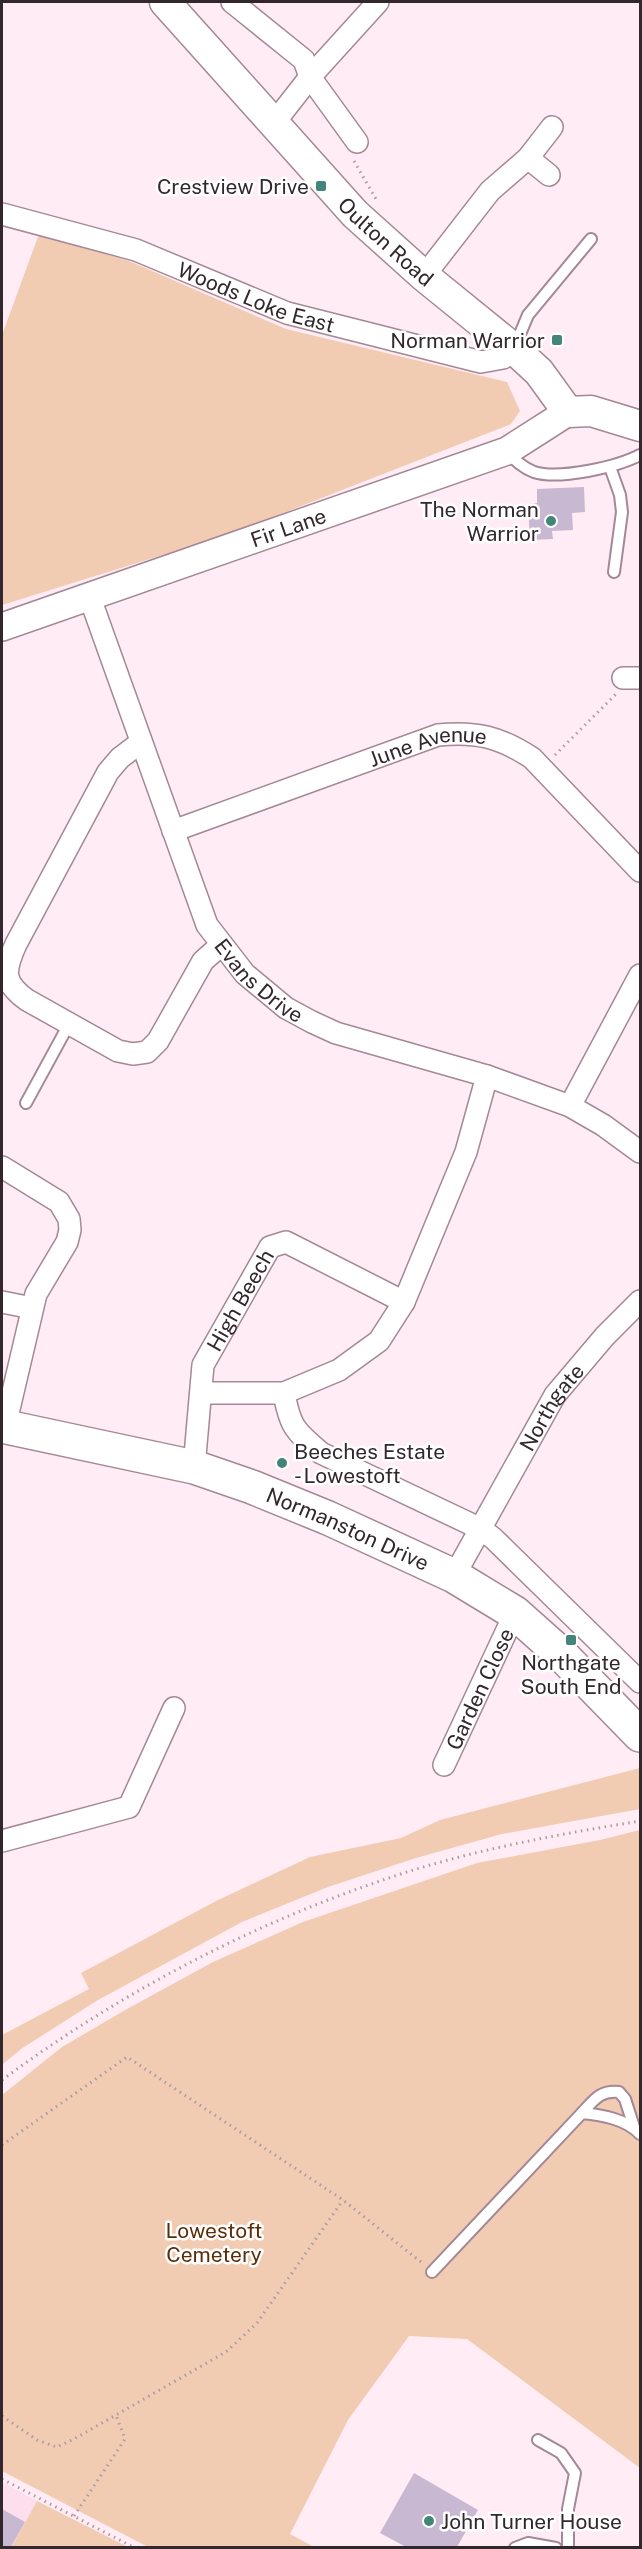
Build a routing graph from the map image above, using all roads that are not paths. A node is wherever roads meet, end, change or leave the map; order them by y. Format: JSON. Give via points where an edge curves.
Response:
{"nodes":[{"id":1,"x":165,"y":2,"type":"edge"},
{"id":2,"x":232,"y":2,"type":"edge"},
{"id":3,"x":378,"y":2,"type":"edge"},
{"id":4,"x":310,"y":77,"type":"junction"},
{"id":5,"x":274,"y":123,"type":"junction"},
{"id":6,"x":552,"y":127,"type":"dead end"},
{"id":7,"x":357,"y":142,"type":"road end"},
{"id":8,"x":528,"y":158,"type":"junction"},
{"id":9,"x":549,"y":175,"type":"dead end"},
{"id":10,"x":2,"y":214,"type":"edge"},
{"id":11,"x":591,"y":239,"type":"dead end"},
{"id":12,"x":424,"y":276,"type":"junction"},
{"id":13,"x":514,"y":349,"type":"junction"},
{"id":14,"x":568,"y":412,"type":"junction"},
{"id":15,"x":640,"y":426,"type":"edge"},
{"id":16,"x":507,"y":451,"type":"junction"},
{"id":17,"x":640,"y":454,"type":"edge"},
{"id":18,"x":610,"y":467,"type":"junction"},
{"id":19,"x":614,"y":572,"type":"dead end"},
{"id":20,"x":90,"y":598,"type":"junction"},
{"id":21,"x":2,"y":627,"type":"edge"},
{"id":22,"x":141,"y":742,"type":"junction"},
{"id":23,"x":173,"y":831,"type":"junction"},
{"id":24,"x":640,"y":871,"type":"edge"},
{"id":25,"x":221,"y":945,"type":"junction"},
{"id":26,"x":640,"y":975,"type":"edge"},
{"id":27,"x":69,"y":1024,"type":"junction"},
{"id":28,"x":487,"y":1076,"type":"junction"},
{"id":29,"x":26,"y":1103,"type":"dead end"},
{"id":30,"x":570,"y":1106,"type":"junction"},
{"id":31,"x":640,"y":1152,"type":"edge"},
{"id":32,"x":2,"y":1167,"type":"edge"},
{"id":33,"x":640,"y":1301,"type":"edge"},
{"id":34,"x":2,"y":1302,"type":"edge"},
{"id":35,"x":404,"y":1302,"type":"junction"},
{"id":36,"x":32,"y":1308,"type":"junction"},
{"id":37,"x":201,"y":1393,"type":"junction"},
{"id":38,"x":284,"y":1393,"type":"junction"},
{"id":39,"x":3,"y":1426,"type":"edge"},
{"id":40,"x":194,"y":1467,"type":"junction"},
{"id":41,"x":481,"y":1529,"type":"junction"},
{"id":42,"x":454,"y":1576,"type":"junction"},
{"id":43,"x":515,"y":1613,"type":"junction"},
{"id":44,"x":640,"y":1682,"type":"edge"},
{"id":45,"x":174,"y":1708,"type":"dead end"},
{"id":46,"x":640,"y":1735,"type":"edge"},
{"id":47,"x":444,"y":1766,"type":"dead end"},
{"id":48,"x":2,"y":1841,"type":"edge"},
{"id":49,"x":582,"y":2113,"type":"junction"},
{"id":50,"x":637,"y":2130,"type":"edge"},
{"id":51,"x":432,"y":2272,"type":"road end"},
{"id":52,"x":538,"y":2440,"type":"dead end"},
{"id":53,"x":515,"y":2547,"type":"edge"},
{"id":54,"x":556,"y":2547,"type":"edge"},
{"id":55,"x":568,"y":2547,"type":"edge"}],
"edges":[{"from":1,"to":5,"type":"main road","name":"Oulton Road"},
{"from":2,"to":4,"type":"street","via":[[303,60]]},
{"from":3,"to":4,"type":"street"},
{"from":4,"to":5,"type":"street"},
{"from":4,"to":7,"type":"street"},
{"from":5,"to":12,"type":"main road","name":"Oulton Road","via":[[355,214]]},
{"from":6,"to":8,"type":"street"},
{"from":8,"to":9,"type":"street"},
{"from":8,"to":12,"type":"street","via":[[490,191]]},
{"from":10,"to":13,"type":"street","name":"Woods Loke East","via":[[136,250],[287,313],[481,362],[503,358]]},
{"from":11,"to":13,"type":"lane","via":[[528,315]]},
{"from":12,"to":13,"type":"main road","name":"Oulton Road"},
{"from":13,"to":14,"type":"main road","name":"Oulton Road","via":[[539,372]]},
{"from":14,"to":15,"type":"main road","via":[[591,411]]},
{"from":14,"to":16,"type":"street","name":"Fir Lane"},
{"from":16,"to":18,"type":"lane","via":[[534,472],[553,474]]},
{"from":16,"to":20,"type":"street","name":"Fir Lane"},
{"from":17,"to":18,"type":"lane"},
{"from":18,"to":19,"type":"lane","via":[[622,512]]},
{"from":20,"to":21,"type":"street","name":"Fir Lane"},
{"from":20,"to":22,"type":"street","name":"Evans Drive"},
{"from":22,"to":23,"type":"street","name":"Evans Drive"},
{"from":22,"to":27,"type":"street","via":[[108,772],[8,961],[7,977],[13,990]]},
{"from":23,"to":24,"type":"street","name":"June Avenue","via":[[438,735],[474,733],[514,746],[543,767]]},
{"from":23,"to":25,"type":"street","name":"Evans Drive","via":[[207,925]]},
{"from":25,"to":27,"type":"street","via":[[203,961],[158,1041],[147,1052],[118,1051]]},
{"from":25,"to":28,"type":"street","name":"Evans Drive","via":[[266,993],[312,1022],[336,1033]]},
{"from":26,"to":30,"type":"street"},
{"from":27,"to":29,"type":"lane"},
{"from":28,"to":30,"type":"street","name":"Evans Drive"},
{"from":28,"to":35,"type":"street","via":[[466,1152]]},
{"from":30,"to":31,"type":"street","name":"Evans Drive"},
{"from":32,"to":36,"type":"street","via":[[59,1202],[69,1219],[67,1242],[36,1294]]},
{"from":33,"to":41,"type":"street","name":"Northgate","via":[[555,1395]]},
{"from":34,"to":36,"type":"street"},
{"from":35,"to":37,"type":"street","name":"High Beech","via":[[286,1242],[270,1247],[203,1365]]},
{"from":35,"to":38,"type":"street","via":[[379,1341],[339,1370]]},
{"from":36,"to":39,"type":"street"},
{"from":37,"to":38,"type":"street"},
{"from":37,"to":40,"type":"street","name":"High Beech"},
{"from":38,"to":41,"type":"street","via":[[288,1418],[321,1453]]},
{"from":39,"to":40,"type":"main road","name":"Normanston Drive"},
{"from":40,"to":42,"type":"main road","name":"Normanston Drive","via":[[328,1518]]},
{"from":41,"to":42,"type":"street","name":"Northgate"},
{"from":41,"to":44,"type":"street"},
{"from":42,"to":43,"type":"main road","name":"Normanston Drive"},
{"from":43,"to":46,"type":"main road","name":"Normanston Drive"},
{"from":43,"to":47,"type":"street","name":"Garden Close"},
{"from":45,"to":48,"type":"street","via":[[129,1807]]},
{"from":49,"to":50,"type":"lane","via":[[607,2117]]},
{"from":49,"to":50,"type":"lane","via":[[598,2095],[619,2092]]},
{"from":49,"to":51,"type":"lane"},
{"from":52,"to":55,"type":"lane","via":[[561,2453],[575,2473],[568,2509]]},
{"from":53,"to":54,"type":"lane","via":[[528,2543]]}]}
